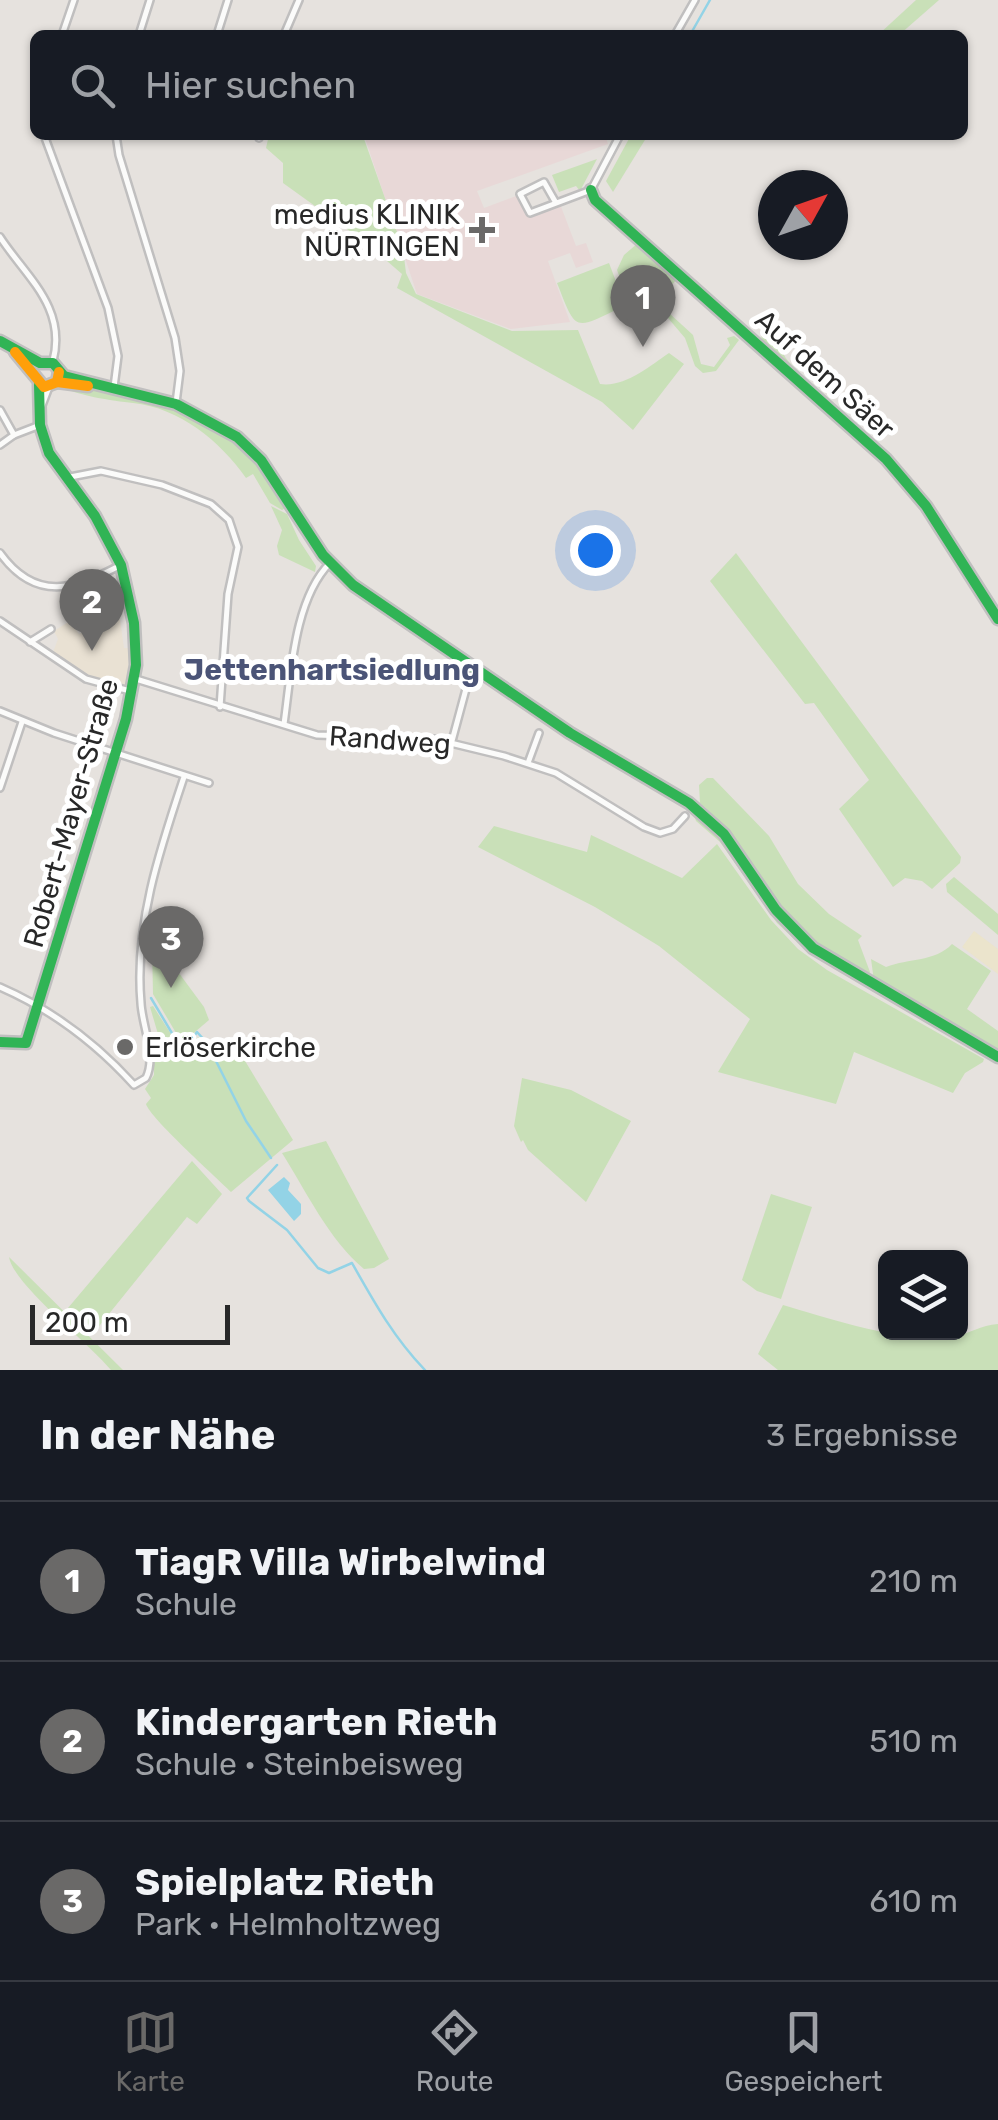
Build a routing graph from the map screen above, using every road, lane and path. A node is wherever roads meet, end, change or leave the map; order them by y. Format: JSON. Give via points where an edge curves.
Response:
{"nodes":[{"id":1,"x":74,"y":0,"type":"edge"},
{"id":2,"x":150,"y":0,"type":"edge"},
{"id":3,"x":228,"y":0,"type":"edge"},
{"id":4,"x":298,"y":0,"type":"edge"},
{"id":5,"x":695,"y":0,"type":"edge"},
{"id":6,"x":64,"y":30,"type":"edge"},
{"id":7,"x":141,"y":30,"type":"edge"},
{"id":8,"x":219,"y":30,"type":"edge"},
{"id":9,"x":286,"y":30,"type":"edge"},
{"id":10,"x":678,"y":30,"type":"edge"},
{"id":11,"x":46,"y":140,"type":"edge"},
{"id":12,"x":117,"y":140,"type":"edge"},
{"id":13,"x":617,"y":140,"type":"edge"},
{"id":14,"x":592,"y":190,"type":"junction"},
{"id":15,"x":556,"y":203,"type":"junction"},
{"id":16,"x":0,"y":237,"type":"edge"},
{"id":17,"x":0,"y":340,"type":"edge"},
{"id":18,"x":47,"y":375,"type":"junction"},
{"id":19,"x":114,"y":387,"type":"junction"},
{"id":20,"x":176,"y":404,"type":"junction"},
{"id":21,"x":0,"y":410,"type":"edge"},
{"id":22,"x":40,"y":424,"type":"junction"},
{"id":23,"x":14,"y":435,"type":"junction"},
{"id":24,"x":0,"y":445,"type":"edge"},
{"id":25,"x":66,"y":478,"type":"junction"},
{"id":26,"x":0,"y":554,"type":"edge"},
{"id":27,"x":330,"y":562,"type":"junction"},
{"id":28,"x":121,"y":565,"type":"junction"},
{"id":29,"x":998,"y":618,"type":"edge"},
{"id":30,"x":0,"y":621,"type":"edge"},
{"id":31,"x":50,"y":629,"type":"dead end"},
{"id":32,"x":30,"y":642,"type":"junction"},
{"id":33,"x":134,"y":685,"type":"junction"},
{"id":34,"x":466,"y":688,"type":"dead end"},
{"id":35,"x":220,"y":707,"type":"junction"},
{"id":36,"x":0,"y":711,"type":"edge"},
{"id":37,"x":22,"y":722,"type":"junction"},
{"id":38,"x":284,"y":724,"type":"junction"},
{"id":39,"x":539,"y":733,"type":"dead end"},
{"id":40,"x":452,"y":742,"type":"junction"},
{"id":41,"x":116,"y":753,"type":"junction"},
{"id":42,"x":528,"y":763,"type":"junction"},
{"id":43,"x":184,"y":777,"type":"junction"},
{"id":44,"x":210,"y":783,"type":"dead end"},
{"id":45,"x":0,"y":788,"type":"edge"},
{"id":46,"x":686,"y":816,"type":"dead end"},
{"id":47,"x":0,"y":987,"type":"edge"},
{"id":48,"x":39,"y":1004,"type":"junction"},
{"id":49,"x":0,"y":1042,"type":"edge"},
{"id":50,"x":998,"y":1056,"type":"edge"}],
"edges":[{"from":1,"to":6,"type":"street"},
{"from":2,"to":7,"type":"street"},
{"from":3,"to":8,"type":"street"},
{"from":4,"to":9,"type":"street"},
{"from":5,"to":10,"type":"street"},
{"from":11,"to":19,"type":"street","via":[[108,308],[118,356]]},
{"from":12,"to":20,"type":"street","via":[[175,338]]},
{"from":13,"to":14,"type":"street"},
{"from":14,"to":15,"type":"street"},
{"from":14,"to":29,"type":"street","name":"Auf dem Säer","via":[[595,200],[886,460],[926,506]]},
{"from":15,"to":15,"type":"street","via":[[544,182],[520,194],[530,213]]},
{"from":16,"to":18,"type":"street","via":[[50,310],[57,342]]},
{"from":17,"to":18,"type":"street"},
{"from":18,"to":19,"type":"street"},
{"from":18,"to":22,"type":"street","name":"Robert-Mayer-Straße"},
{"from":19,"to":20,"type":"street"},
{"from":20,"to":27,"type":"street","via":[[251,449]]},
{"from":21,"to":23,"type":"street"},
{"from":22,"to":23,"type":"street"},
{"from":22,"to":25,"type":"street","name":"Robert-Mayer-Straße"},
{"from":23,"to":24,"type":"street"},
{"from":25,"to":28,"type":"street","name":"Robert-Mayer-Straße"},
{"from":25,"to":35,"type":"street","via":[[101,471],[162,485],[211,504],[229,520],[238,547]]},
{"from":26,"to":28,"type":"street","via":[[29,580],[53,588],[77,586]]},
{"from":27,"to":38,"type":"street","via":[[300,624]]},
{"from":27,"to":50,"type":"street","via":[[450,652],[711,820],[776,910],[813,948]]},
{"from":28,"to":33,"type":"street","name":"Robert-Mayer-Straße","via":[[134,623]]},
{"from":30,"to":32,"type":"street","name":"Randweg"},
{"from":31,"to":32,"type":"street"},
{"from":32,"to":33,"type":"street","name":"Randweg","via":[[86,679]]},
{"from":33,"to":35,"type":"street","name":"Randweg"},
{"from":33,"to":41,"type":"street","name":"Robert-Mayer-Straße"},
{"from":34,"to":40,"type":"street"},
{"from":35,"to":38,"type":"street","name":"Randweg"},
{"from":36,"to":37,"type":"street"},
{"from":37,"to":41,"type":"street"},
{"from":37,"to":45,"type":"street"},
{"from":38,"to":40,"type":"street","name":"Randweg","via":[[317,735]]},
{"from":39,"to":42,"type":"street"},
{"from":40,"to":42,"type":"street","name":"Randweg"},
{"from":41,"to":43,"type":"street"},
{"from":41,"to":48,"type":"street","name":"Robert-Mayer-Straße"},
{"from":42,"to":46,"type":"street","name":"Randweg","via":[[582,786],[652,831],[668,832]]},
{"from":43,"to":44,"type":"street"},
{"from":43,"to":48,"type":"street","via":[[146,909],[140,1004],[150,1073],[138,1085]]},
{"from":47,"to":48,"type":"street"},
{"from":48,"to":49,"type":"street","name":"Robert-Mayer-Straße","via":[[26,1043]]}]}
